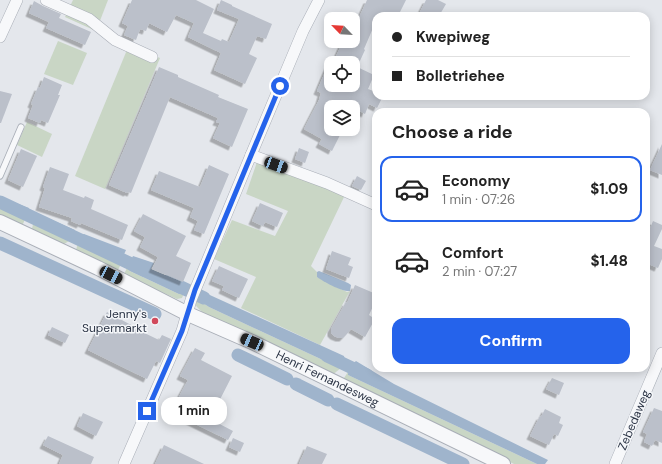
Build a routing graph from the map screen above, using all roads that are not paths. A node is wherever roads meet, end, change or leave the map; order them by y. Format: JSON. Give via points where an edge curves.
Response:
{"nodes":[{"id":1,"x":17,"y":0,"type":"edge"},
{"id":2,"x":46,"y":0,"type":"edge"},
{"id":3,"x":319,"y":0,"type":"edge"},
{"id":4,"x":0,"y":37,"type":"edge"},
{"id":5,"x":152,"y":57,"type":"dead end"},
{"id":6,"x":21,"y":127,"type":"dead end"},
{"id":7,"x":251,"y":155,"type":"junction"},
{"id":8,"x":0,"y":176,"type":"edge"},
{"id":9,"x":372,"y":203,"type":"edge"},
{"id":10,"x":0,"y":222,"type":"edge"},
{"id":11,"x":189,"y":307,"type":"junction"},
{"id":12,"x":662,"y":354,"type":"edge"},
{"id":13,"x":124,"y":464,"type":"edge"},
{"id":14,"x":503,"y":464,"type":"edge"},
{"id":15,"x":616,"y":464,"type":"edge"}],
"edges":[{"from":1,"to":4,"type":"street"},
{"from":2,"to":5,"type":"street","via":[[89,19],[115,40]]},
{"from":3,"to":7,"type":"street","via":[[303,31]]},
{"from":6,"to":8,"type":"lane"},
{"from":7,"to":9,"type":"street","via":[[327,183]]},
{"from":7,"to":11,"type":"street"},
{"from":10,"to":11,"type":"street","name":"Henri Fernandesweg"},
{"from":11,"to":13,"type":"street","via":[[182,331]]},
{"from":11,"to":14,"type":"street","name":"Henri Fernandesweg","via":[[252,342]]},
{"from":12,"to":15,"type":"street","name":"Zebedaweg"}]}
